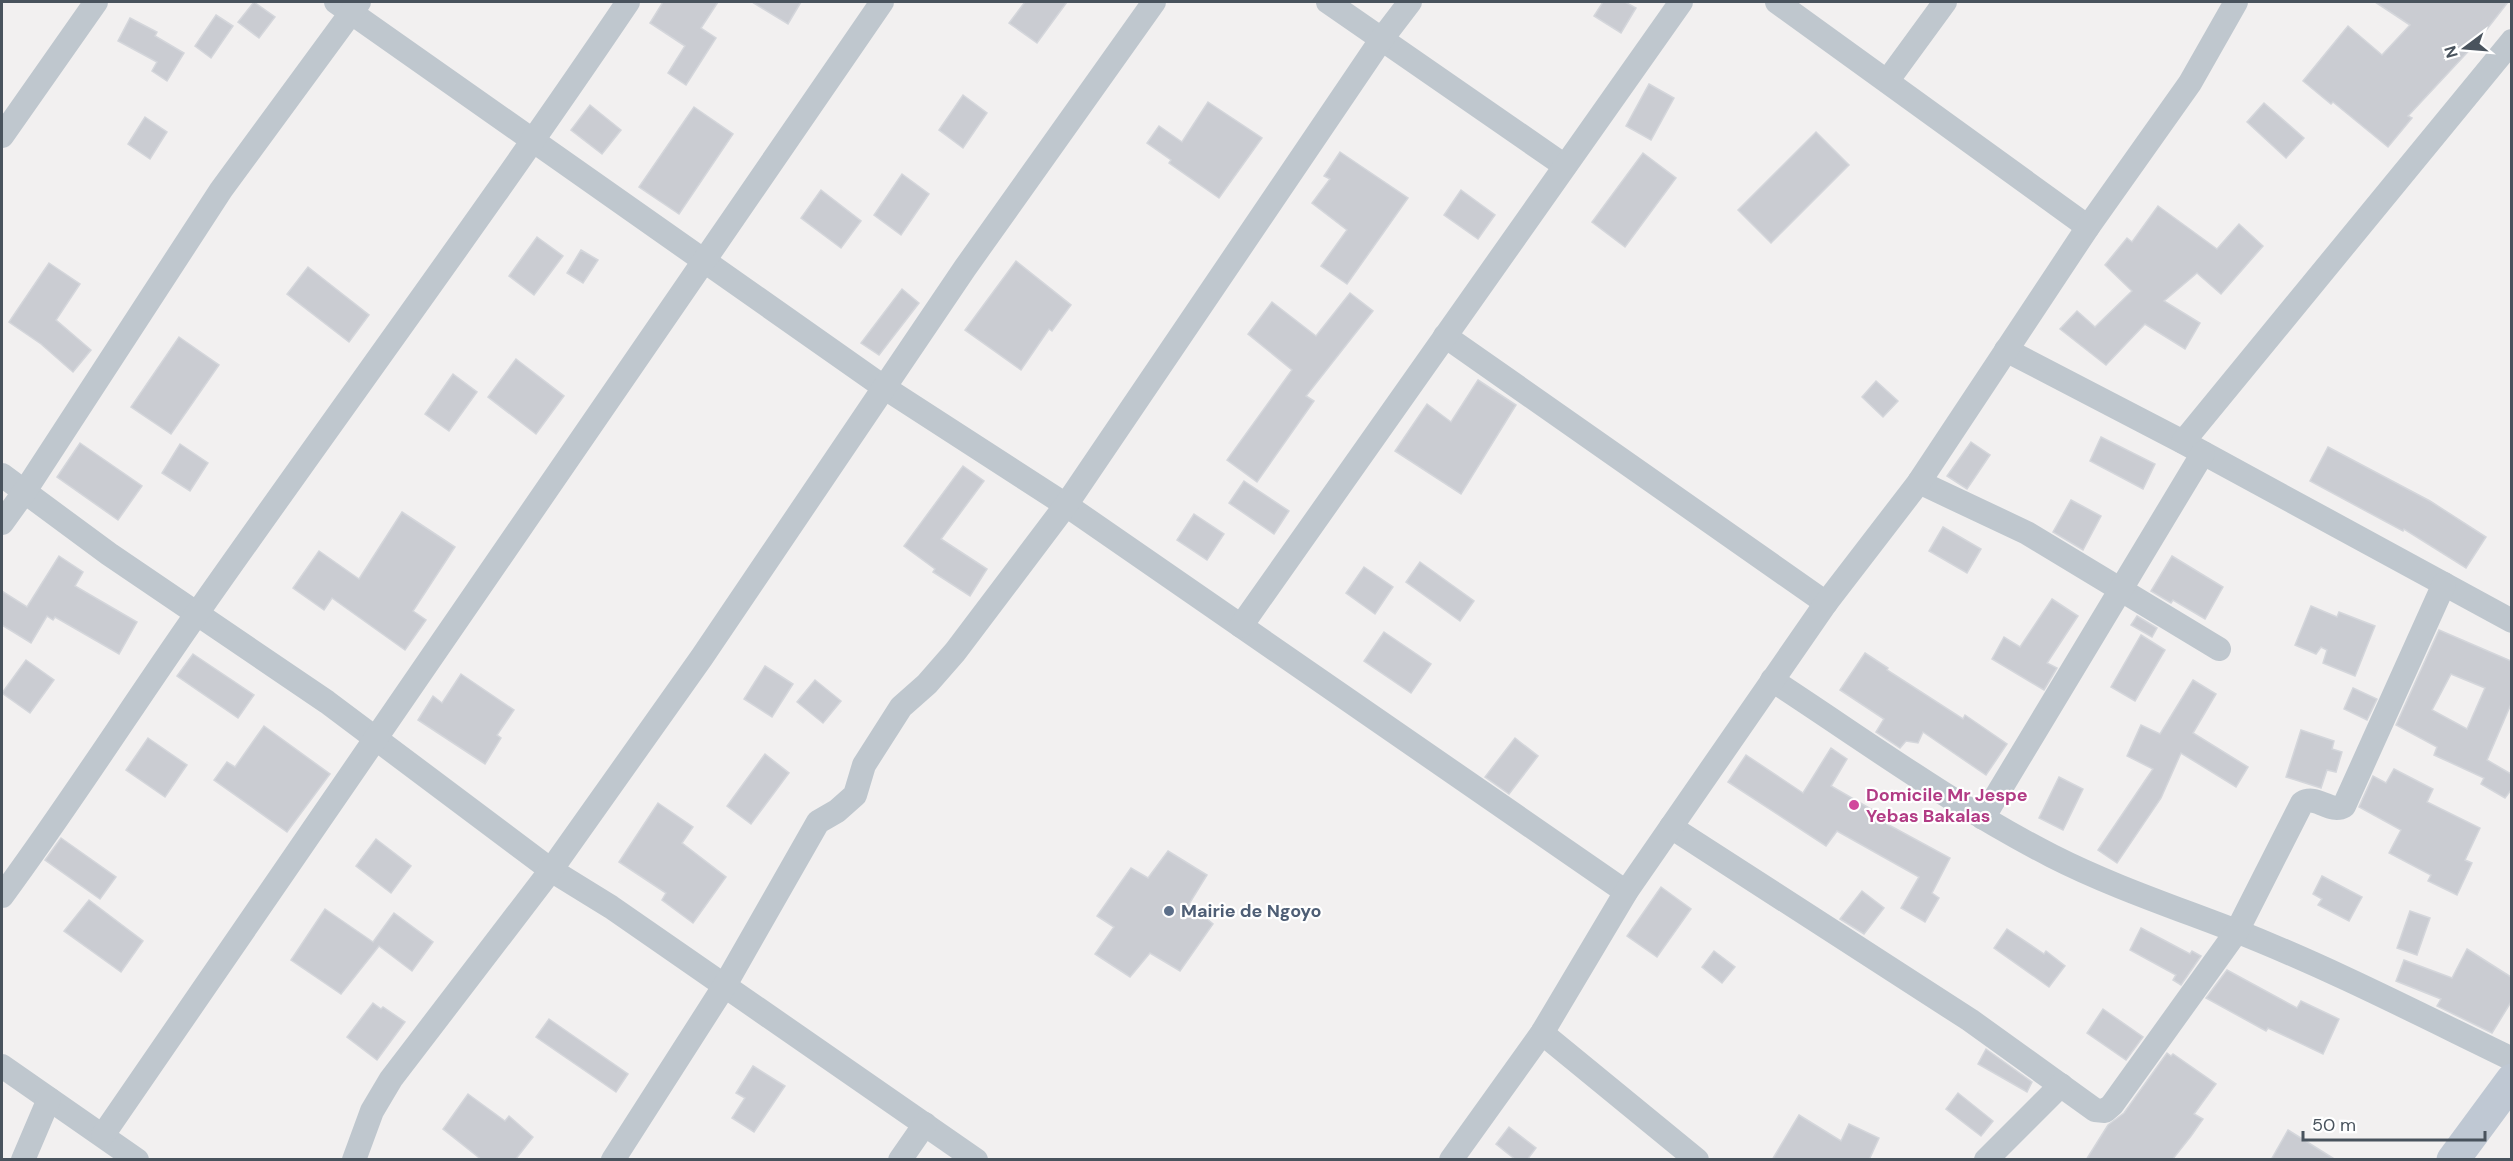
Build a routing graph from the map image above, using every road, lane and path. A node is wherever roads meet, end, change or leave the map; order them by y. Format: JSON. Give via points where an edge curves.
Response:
{"nodes":[{"id":1,"x":96,"y":2,"type":"edge"},
{"id":2,"x":628,"y":2,"type":"edge"},
{"id":3,"x":882,"y":2,"type":"edge"},
{"id":4,"x":1154,"y":2,"type":"edge"},
{"id":5,"x":1328,"y":2,"type":"edge"},
{"id":6,"x":1410,"y":2,"type":"edge"},
{"id":7,"x":1681,"y":2,"type":"edge"},
{"id":8,"x":1777,"y":2,"type":"edge"},
{"id":9,"x":1945,"y":2,"type":"edge"},
{"id":10,"x":2236,"y":2,"type":"edge"},
{"id":11,"x":349,"y":5,"type":"edge"},
{"id":12,"x":1381,"y":40,"type":"junction"},
{"id":13,"x":2511,"y":41,"type":"edge"},
{"id":14,"x":1888,"y":80,"type":"junction"},
{"id":15,"x":2,"y":136,"type":"edge"},
{"id":16,"x":534,"y":140,"type":"junction"},
{"id":17,"x":1565,"y":166,"type":"junction"},
{"id":18,"x":2088,"y":227,"type":"junction"},
{"id":19,"x":703,"y":260,"type":"junction"},
{"id":20,"x":1445,"y":336,"type":"junction"},
{"id":21,"x":2006,"y":350,"type":"junction"},
{"id":22,"x":885,"y":388,"type":"junction"},
{"id":23,"x":2193,"y":448,"type":"junction"},
{"id":24,"x":2,"y":475,"type":"edge"},
{"id":25,"x":1919,"y":482,"type":"junction"},
{"id":26,"x":25,"y":491,"type":"junction"},
{"id":27,"x":1066,"y":506,"type":"junction"},
{"id":28,"x":2,"y":522,"type":"edge"},
{"id":29,"x":2444,"y":584,"type":"junction"},
{"id":30,"x":2122,"y":589,"type":"junction"},
{"id":31,"x":1826,"y":603,"type":"junction"},
{"id":32,"x":197,"y":613,"type":"junction"},
{"id":33,"x":2511,"y":621,"type":"edge"},
{"id":34,"x":1241,"y":626,"type":"junction"},
{"id":35,"x":2219,"y":649,"type":"dead end"},
{"id":36,"x":1772,"y":680,"type":"junction"},
{"id":37,"x":377,"y":738,"type":"junction"},
{"id":38,"x":1983,"y":818,"type":"junction"},
{"id":39,"x":1671,"y":827,"type":"junction"},
{"id":40,"x":551,"y":870,"type":"junction"},
{"id":41,"x":1626,"y":892,"type":"junction"},
{"id":42,"x":2,"y":896,"type":"edge"},
{"id":43,"x":2237,"y":931,"type":"junction"},
{"id":44,"x":725,"y":985,"type":"junction"},
{"id":45,"x":1542,"y":1033,"type":"junction"},
{"id":46,"x":2,"y":1066,"type":"edge"},
{"id":47,"x":2510,"y":1080,"type":"edge"},
{"id":48,"x":2061,"y":1085,"type":"junction"},
{"id":49,"x":49,"y":1099,"type":"junction"},
{"id":50,"x":925,"y":1124,"type":"junction"},
{"id":51,"x":104,"y":1135,"type":"junction"},
{"id":52,"x":1991,"y":1158,"type":"edge"},
{"id":53,"x":23,"y":1160,"type":"edge"},
{"id":54,"x":137,"y":1160,"type":"edge"},
{"id":55,"x":354,"y":1160,"type":"edge"},
{"id":56,"x":614,"y":1160,"type":"edge"},
{"id":57,"x":900,"y":1160,"type":"edge"},
{"id":58,"x":976,"y":1160,"type":"edge"},
{"id":59,"x":1451,"y":1160,"type":"edge"},
{"id":60,"x":1697,"y":1160,"type":"edge"},
{"id":61,"x":2453,"y":1160,"type":"edge"}],
"edges":[{"from":1,"to":15,"type":"street"},
{"from":2,"to":16,"type":"street"},
{"from":3,"to":19,"type":"street"},
{"from":4,"to":22,"type":"street"},
{"from":5,"to":12,"type":"street"},
{"from":6,"to":12,"type":"street"},
{"from":7,"to":17,"type":"street"},
{"from":8,"to":14,"type":"street"},
{"from":9,"to":14,"type":"street"},
{"from":10,"to":18,"type":"street","via":[[2190,83]]},
{"from":11,"to":16,"type":"street"},
{"from":11,"to":26,"type":"street","via":[[221,190]]},
{"from":12,"to":17,"type":"street"},
{"from":12,"to":27,"type":"street"},
{"from":13,"to":23,"type":"street"},
{"from":14,"to":18,"type":"street"},
{"from":16,"to":19,"type":"street"},
{"from":16,"to":32,"type":"street"},
{"from":17,"to":20,"type":"street"},
{"from":18,"to":21,"type":"street"},
{"from":19,"to":22,"type":"street"},
{"from":19,"to":37,"type":"street"},
{"from":20,"to":31,"type":"street"},
{"from":20,"to":34,"type":"street"},
{"from":21,"to":23,"type":"street"},
{"from":21,"to":25,"type":"street"},
{"from":22,"to":27,"type":"street"},
{"from":22,"to":40,"type":"street"},
{"from":23,"to":29,"type":"street"},
{"from":23,"to":30,"type":"street"},
{"from":24,"to":26,"type":"street"},
{"from":25,"to":30,"type":"street","via":[[2027,532]]},
{"from":25,"to":31,"type":"street"},
{"from":26,"to":28,"type":"street"},
{"from":26,"to":32,"type":"street"},
{"from":27,"to":34,"type":"street"},
{"from":27,"to":44,"type":"street","via":[[955,652],[901,707],[864,765],[855,795],[818,822]]},
{"from":29,"to":33,"type":"street"},
{"from":29,"to":43,"type":"street","via":[[2344,806],[2335,808],[2314,800],[2302,803]]},
{"from":30,"to":35,"type":"street"},
{"from":30,"to":38,"type":"street"},
{"from":31,"to":36,"type":"street"},
{"from":32,"to":37,"type":"street"},
{"from":32,"to":42,"type":"street"},
{"from":34,"to":41,"type":"street"},
{"from":36,"to":38,"type":"street"},
{"from":36,"to":39,"type":"street"},
{"from":37,"to":40,"type":"street"},
{"from":37,"to":51,"type":"street"},
{"from":38,"to":43,"type":"street","via":[[2053,857],[2157,903]]},
{"from":39,"to":41,"type":"street"},
{"from":39,"to":48,"type":"street","via":[[1970,1020]]},
{"from":40,"to":44,"type":"street"},
{"from":40,"to":55,"type":"street","via":[[391,1079],[372,1111]]},
{"from":41,"to":45,"type":"street"},
{"from":43,"to":47,"type":"street","via":[[2403,1006]]},
{"from":43,"to":48,"type":"street","via":[[2112,1105],[2104,1111],[2095,1110]]},
{"from":44,"to":50,"type":"street"},
{"from":44,"to":56,"type":"street"},
{"from":45,"to":59,"type":"street"},
{"from":45,"to":60,"type":"street"},
{"from":46,"to":49,"type":"street"},
{"from":47,"to":61,"type":"street"},
{"from":48,"to":52,"type":"street"},
{"from":49,"to":51,"type":"street"},
{"from":49,"to":53,"type":"street"},
{"from":50,"to":57,"type":"street"},
{"from":50,"to":58,"type":"street"},
{"from":51,"to":54,"type":"street"}]}
